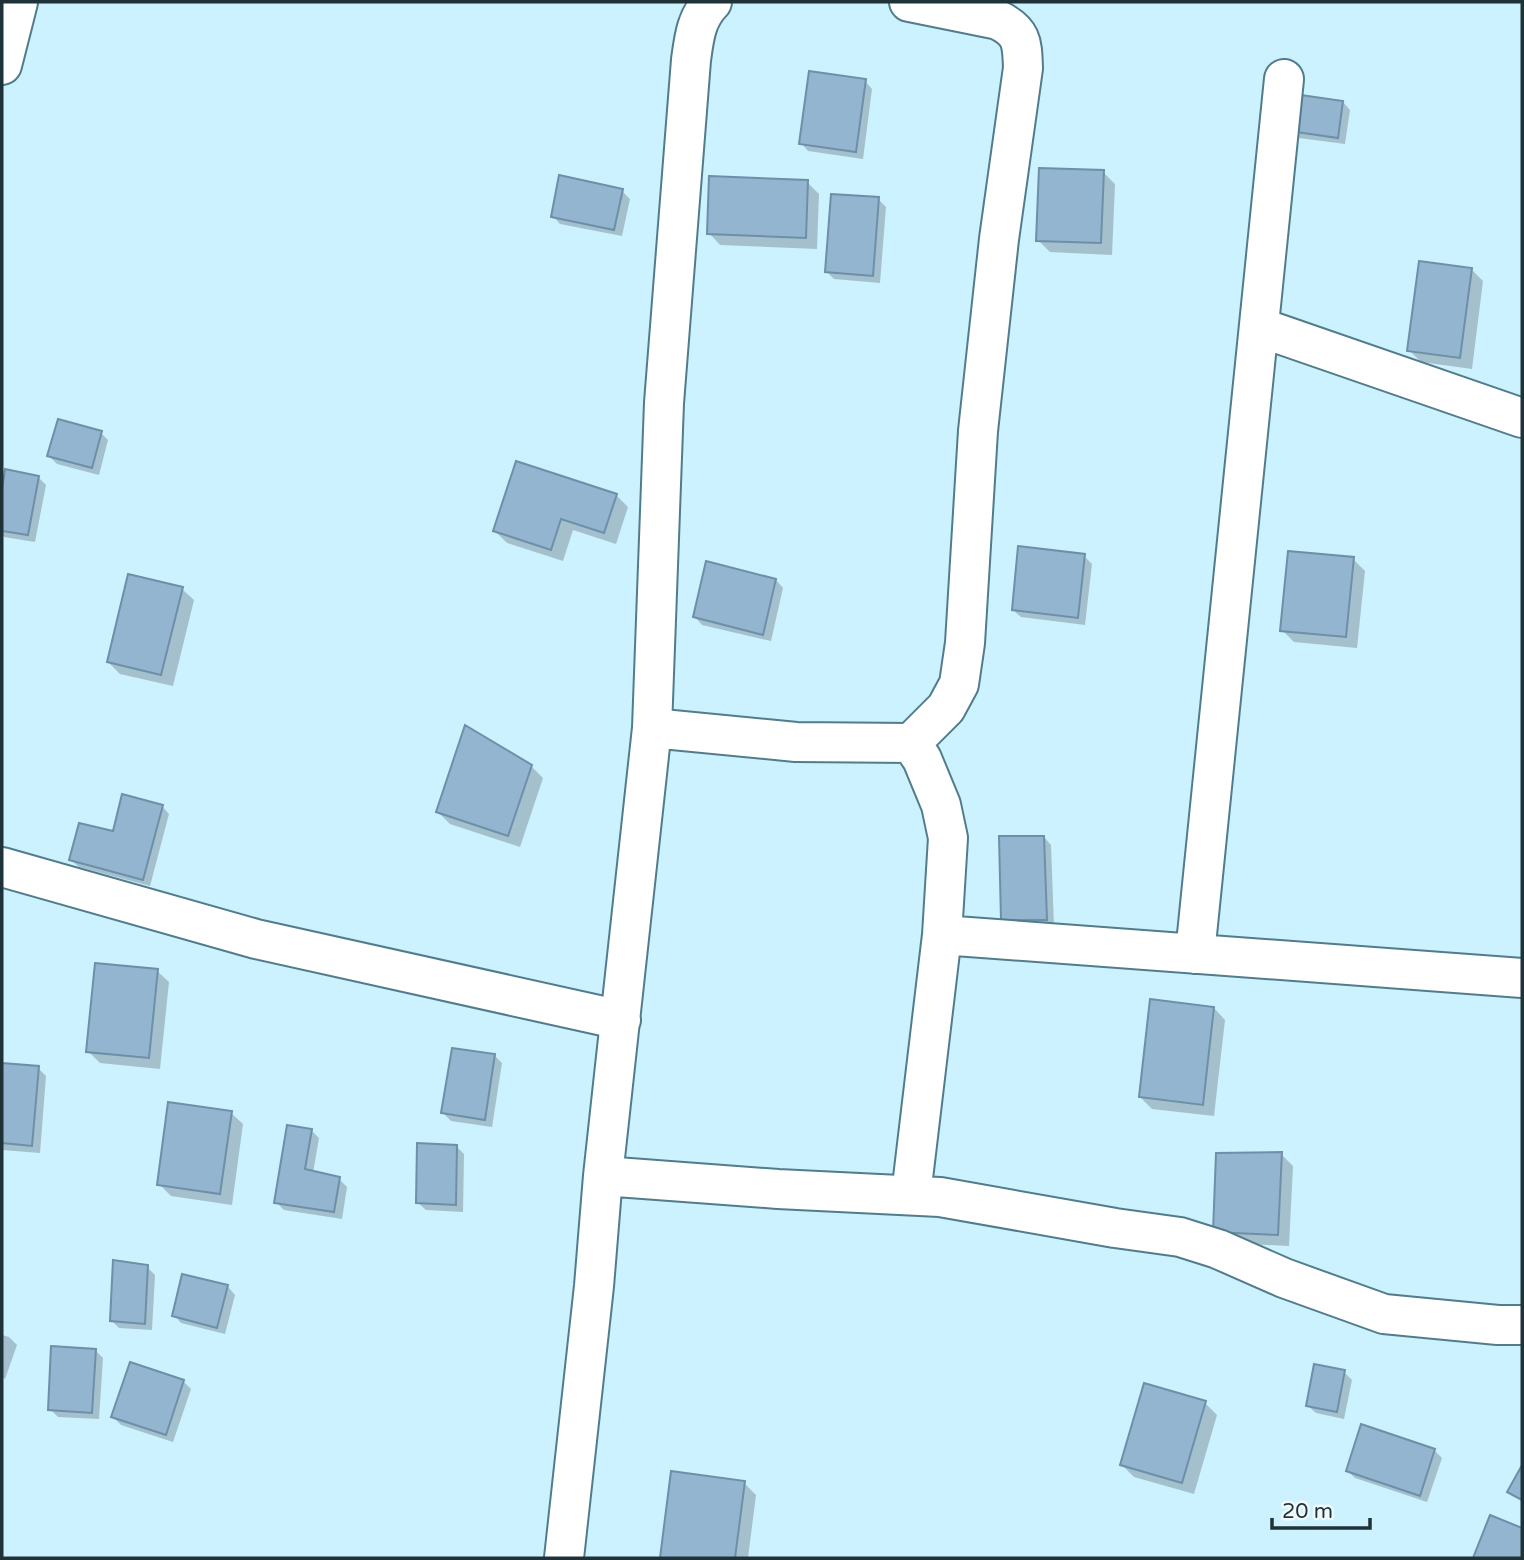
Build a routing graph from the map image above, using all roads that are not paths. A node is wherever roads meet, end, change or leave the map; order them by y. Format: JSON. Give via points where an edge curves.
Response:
{"nodes":[{"id":1,"x":18,"y":2,"type":"edge"},
{"id":2,"x":712,"y":2,"type":"edge"},
{"id":3,"x":909,"y":2,"type":"edge"},
{"id":4,"x":2,"y":65,"type":"edge"},
{"id":5,"x":1284,"y":79,"type":"dead end"},
{"id":6,"x":1259,"y":327,"type":"junction"},
{"id":7,"x":1522,"y":418,"type":"edge"},
{"id":8,"x":652,"y":728,"type":"junction"},
{"id":9,"x":911,"y":743,"type":"junction"},
{"id":10,"x":2,"y":866,"type":"edge"},
{"id":11,"x":942,"y":935,"type":"junction"},
{"id":12,"x":1195,"y":954,"type":"junction"},
{"id":13,"x":1522,"y":978,"type":"edge"},
{"id":14,"x":621,"y":1020,"type":"junction"},
{"id":15,"x":603,"y":1177,"type":"junction"},
{"id":16,"x":911,"y":1195,"type":"junction"},
{"id":17,"x":1522,"y":1325,"type":"edge"},
{"id":18,"x":565,"y":1558,"type":"edge"}],
"edges":[{"from":1,"to":4,"type":"street"},
{"from":2,"to":8,"type":"street","via":[[696,28],[683,150],[664,403]]},
{"from":3,"to":9,"type":"street","via":[[998,20],[1012,27],[1022,47],[1023,68],[981,404],[959,684],[946,708]]},
{"from":5,"to":6,"type":"street"},
{"from":6,"to":7,"type":"street"},
{"from":6,"to":12,"type":"street"},
{"from":8,"to":9,"type":"street","via":[[796,742]]},
{"from":8,"to":14,"type":"street"},
{"from":9,"to":11,"type":"street","via":[[941,805],[948,838]]},
{"from":10,"to":14,"type":"street","via":[[256,939]]},
{"from":11,"to":12,"type":"street"},
{"from":11,"to":16,"type":"street"},
{"from":12,"to":13,"type":"street"},
{"from":14,"to":15,"type":"street"},
{"from":15,"to":16,"type":"street"},
{"from":15,"to":18,"type":"street"},
{"from":16,"to":17,"type":"street","via":[[1180,1237],[1384,1314]]}]}
